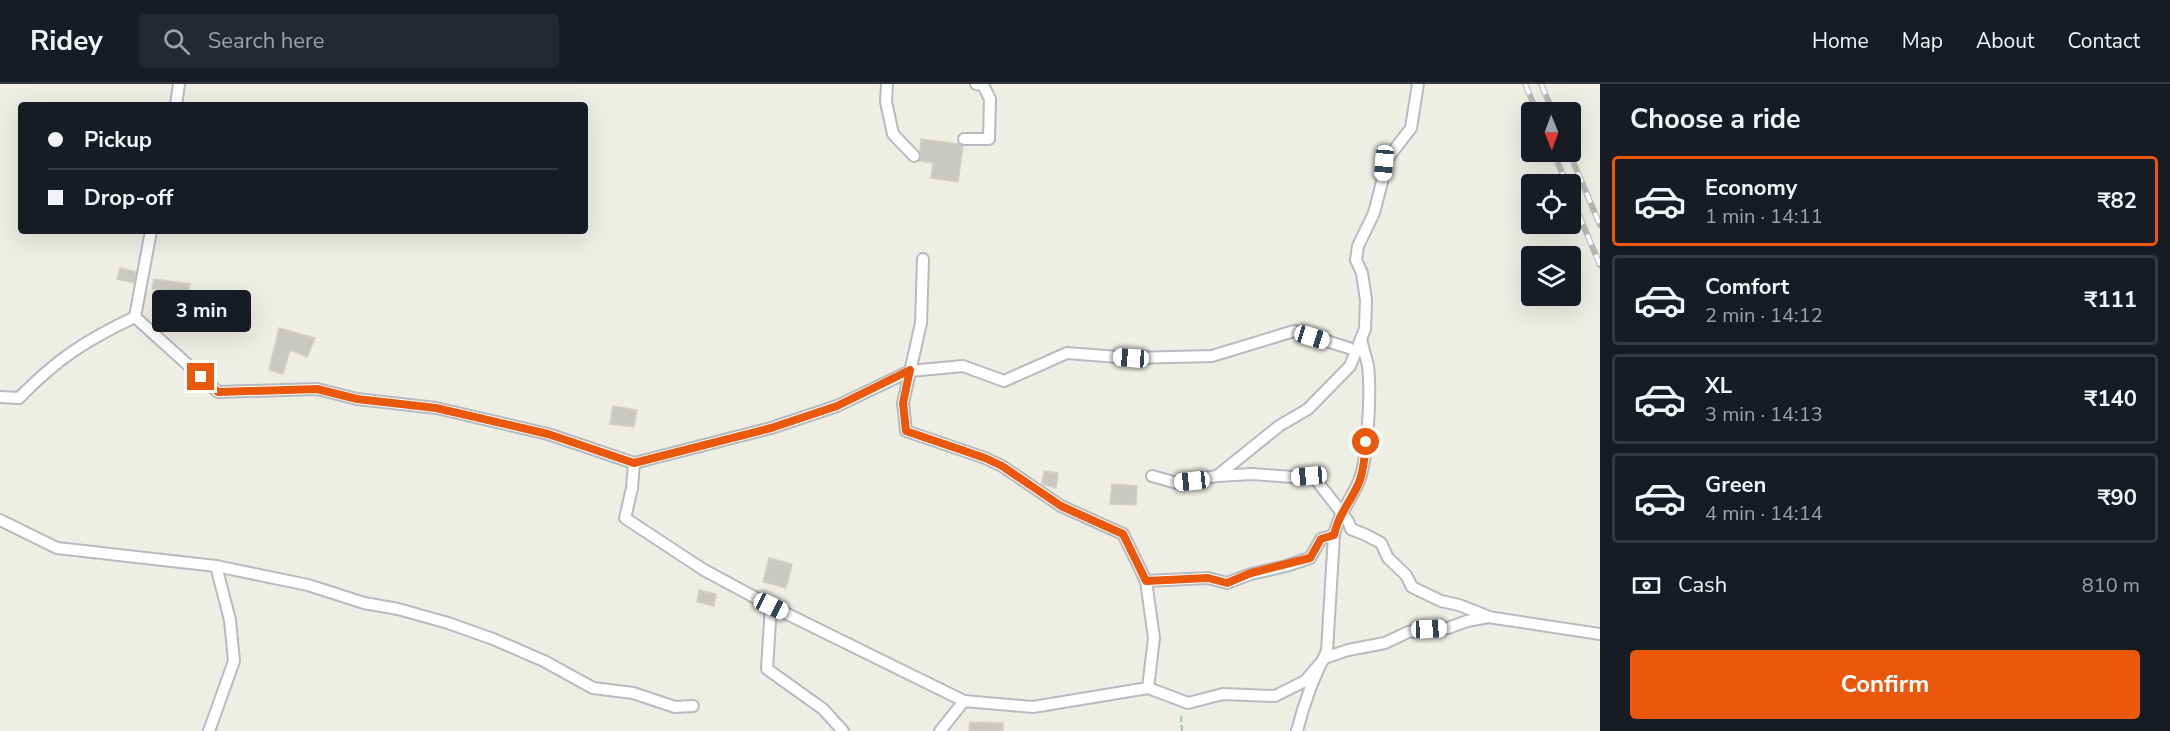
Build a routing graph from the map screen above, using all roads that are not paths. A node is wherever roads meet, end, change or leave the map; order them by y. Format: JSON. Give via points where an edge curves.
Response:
{"nodes":[{"id":1,"x":179,"y":84,"type":"edge"},
{"id":2,"x":887,"y":84,"type":"edge"},
{"id":3,"x":976,"y":84,"type":"edge"},
{"id":4,"x":1418,"y":84,"type":"edge"},
{"id":5,"x":176,"y":102,"type":"edge"},
{"id":6,"x":964,"y":139,"type":"dead end"},
{"id":7,"x":915,"y":156,"type":"dead end"},
{"id":8,"x":150,"y":234,"type":"edge"},
{"id":9,"x":923,"y":259,"type":"dead end"},
{"id":10,"x":135,"y":317,"type":"junction"},
{"id":11,"x":1361,"y":339,"type":"junction"},
{"id":12,"x":1348,"y":348,"type":"dead end"},
{"id":13,"x":910,"y":370,"type":"junction"},
{"id":14,"x":0,"y":397,"type":"edge"},
{"id":15,"x":634,"y":463,"type":"junction"},
{"id":16,"x":1152,"y":476,"type":"dead end"},
{"id":17,"x":1217,"y":476,"type":"junction"},
{"id":18,"x":1341,"y":514,"type":"junction"},
{"id":19,"x":0,"y":520,"type":"edge"},
{"id":20,"x":1334,"y":535,"type":"junction"},
{"id":21,"x":216,"y":566,"type":"junction"},
{"id":22,"x":1146,"y":581,"type":"junction"},
{"id":23,"x":771,"y":606,"type":"junction"},
{"id":24,"x":1488,"y":617,"type":"junction"},
{"id":25,"x":1600,"y":634,"type":"edge"},
{"id":26,"x":1318,"y":667,"type":"junction"},
{"id":27,"x":1148,"y":688,"type":"junction"},
{"id":28,"x":964,"y":701,"type":"junction"},
{"id":29,"x":693,"y":706,"type":"dead end"},
{"id":30,"x":209,"y":731,"type":"edge"},
{"id":31,"x":843,"y":731,"type":"edge"},
{"id":32,"x":940,"y":731,"type":"edge"},
{"id":33,"x":1298,"y":731,"type":"edge"}],
"edges":[{"from":1,"to":5,"type":"street"},
{"from":2,"to":7,"type":"street","via":[[886,102],[893,134]]},
{"from":3,"to":6,"type":"street","via":[[983,85],[990,99],[989,139]]},
{"from":4,"to":11,"type":"street","via":[[1411,128],[1384,163],[1374,213],[1358,246],[1356,260],[1366,300]]},
{"from":8,"to":10,"type":"street"},
{"from":9,"to":13,"type":"street","via":[[921,323]]},
{"from":10,"to":14,"type":"street","via":[[62,357],[19,398]]},
{"from":10,"to":15,"type":"street","via":[[218,392],[317,389],[357,399],[436,408],[548,434]]},
{"from":11,"to":17,"type":"street","via":[[1350,366],[1308,409],[1279,426]]},
{"from":11,"to":18,"type":"street","via":[[1369,383],[1365,457],[1360,480]]},
{"from":12,"to":13,"type":"street","via":[[1294,332],[1212,356],[1131,358],[1068,353],[1004,381],[963,366]]},
{"from":13,"to":15,"type":"street","via":[[837,406],[771,428]]},
{"from":13,"to":22,"type":"street","via":[[903,403],[906,431],[1002,466],[1061,506],[1123,534]]},
{"from":15,"to":23,"type":"street","via":[[625,518],[705,570]]},
{"from":16,"to":17,"type":"street","via":[[1177,483]]},
{"from":17,"to":18,"type":"street","via":[[1309,476]]},
{"from":18,"to":20,"type":"street"},
{"from":18,"to":24,"type":"street","via":[[1351,529],[1381,543],[1412,587]]},
{"from":19,"to":21,"type":"street","via":[[57,548]]},
{"from":20,"to":22,"type":"street","via":[[1321,539],[1310,558],[1227,583],[1208,578]]},
{"from":20,"to":26,"type":"street","via":[[1329,636],[1327,651]]},
{"from":21,"to":29,"type":"street","via":[[308,585],[448,623],[544,661],[593,688],[633,693],[675,707]]},
{"from":21,"to":30,"type":"street","via":[[230,620],[234,660]]},
{"from":22,"to":27,"type":"street","via":[[1154,638]]},
{"from":23,"to":28,"type":"street"},
{"from":23,"to":31,"type":"street","via":[[767,669],[823,709]]},
{"from":24,"to":25,"type":"street"},
{"from":24,"to":26,"type":"street","via":[[1448,628],[1408,632],[1385,643],[1325,658]]},
{"from":26,"to":27,"type":"street","via":[[1305,681],[1275,696],[1223,694],[1188,703]]},
{"from":26,"to":33,"type":"street"},
{"from":27,"to":28,"type":"street","via":[[1032,707]]},
{"from":28,"to":32,"type":"street"}]}
